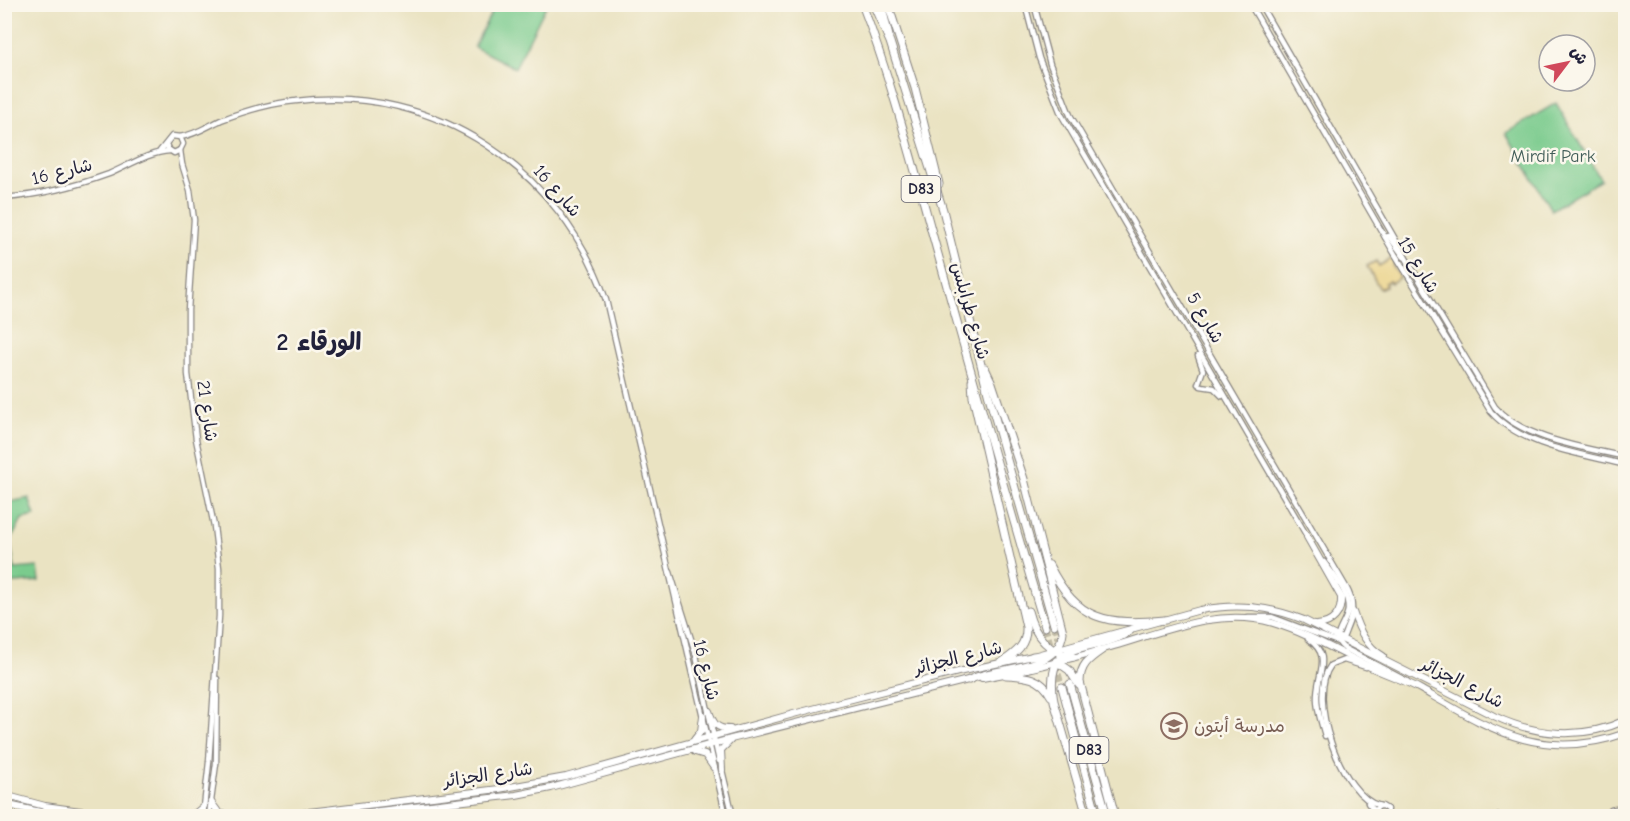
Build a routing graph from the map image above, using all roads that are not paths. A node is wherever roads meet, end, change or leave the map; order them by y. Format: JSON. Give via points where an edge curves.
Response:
{"nodes":[{"id":1,"x":862,"y":4,"type":"edge"},
{"id":2,"x":873,"y":4,"type":"edge"},
{"id":3,"x":881,"y":4,"type":"edge"},
{"id":4,"x":888,"y":4,"type":"edge"},
{"id":5,"x":1025,"y":4,"type":"edge"},
{"id":6,"x":1034,"y":4,"type":"edge"},
{"id":7,"x":1250,"y":4,"type":"edge"},
{"id":8,"x":1259,"y":5,"type":"edge"},
{"id":9,"x":890,"y":42,"type":"junction"},
{"id":10,"x":1036,"y":45,"type":"junction"},
{"id":11,"x":1050,"y":64,"type":"junction"},
{"id":12,"x":194,"y":133,"type":"junction"},
{"id":13,"x":180,"y":137,"type":"junction"},
{"id":14,"x":166,"y":144,"type":"junction"},
{"id":15,"x":183,"y":144,"type":"junction"},
{"id":16,"x":180,"y":150,"type":"junction"},
{"id":17,"x":172,"y":152,"type":"junction"},
{"id":18,"x":158,"y":153,"type":"junction"},
{"id":19,"x":182,"y":164,"type":"junction"},
{"id":20,"x":4,"y":198,"type":"edge"},
{"id":21,"x":943,"y":210,"type":"junction"},
{"id":22,"x":1385,"y":237,"type":"junction"},
{"id":23,"x":1406,"y":258,"type":"junction"},
{"id":24,"x":1198,"y":350,"type":"junction"},
{"id":25,"x":1455,"y":354,"type":"junction"},
{"id":26,"x":981,"y":361,"type":"junction"},
{"id":27,"x":1472,"y":368,"type":"junction"},
{"id":28,"x":973,"y":376,"type":"junction"},
{"id":29,"x":1230,"y":406,"type":"junction"},
{"id":30,"x":1576,"y":445,"type":"junction"},
{"id":31,"x":1558,"y":448,"type":"junction"},
{"id":32,"x":1626,"y":458,"type":"edge"},
{"id":33,"x":1626,"y":465,"type":"edge"},
{"id":34,"x":1307,"y":537,"type":"junction"},
{"id":35,"x":1043,"y":552,"type":"junction"},
{"id":36,"x":1013,"y":565,"type":"junction"},
{"id":37,"x":1353,"y":612,"type":"junction"},
{"id":38,"x":1248,"y":617,"type":"junction"},
{"id":39,"x":1165,"y":620,"type":"junction"},
{"id":40,"x":1314,"y":624,"type":"junction"},
{"id":41,"x":1054,"y":625,"type":"tunnel mouth"},
{"id":42,"x":1045,"y":627,"type":"tunnel mouth"},
{"id":43,"x":1131,"y":630,"type":"joint"},
{"id":44,"x":1303,"y":635,"type":"junction"},
{"id":45,"x":1339,"y":639,"type":"junction"},
{"id":46,"x":1102,"y":650,"type":"junction"},
{"id":47,"x":1057,"y":654,"type":"junction"},
{"id":48,"x":1033,"y":656,"type":"junction"},
{"id":49,"x":1048,"y":657,"type":"junction"},
{"id":50,"x":1073,"y":657,"type":"joint"},
{"id":51,"x":215,"y":662,"type":"junction"},
{"id":52,"x":1001,"y":663,"type":"junction"},
{"id":53,"x":1371,"y":668,"type":"junction"},
{"id":54,"x":1403,"y":670,"type":"junction"},
{"id":55,"x":1005,"y":675,"type":"junction"},
{"id":56,"x":969,"y":680,"type":"junction"},
{"id":57,"x":1070,"y":684,"type":"tunnel mouth"},
{"id":58,"x":1410,"y":684,"type":"junction"},
{"id":59,"x":1062,"y":687,"type":"tunnel mouth"},
{"id":60,"x":1081,"y":690,"type":"junction"},
{"id":61,"x":1054,"y":701,"type":"junction"},
{"id":62,"x":706,"y":713,"type":"junction"},
{"id":63,"x":1322,"y":718,"type":"junction"},
{"id":64,"x":212,"y":719,"type":"junction"},
{"id":65,"x":1626,"y":720,"type":"edge"},
{"id":66,"x":736,"y":729,"type":"junction"},
{"id":67,"x":1626,"y":733,"type":"edge"},
{"id":68,"x":217,"y":736,"type":"junction"},
{"id":69,"x":710,"y":736,"type":"junction"},
{"id":70,"x":731,"y":739,"type":"junction"},
{"id":71,"x":691,"y":742,"type":"junction"},
{"id":72,"x":712,"y":745,"type":"junction"},
{"id":73,"x":688,"y":752,"type":"junction"},
{"id":74,"x":718,"y":769,"type":"junction"},
{"id":75,"x":4,"y":795,"type":"edge"},
{"id":76,"x":211,"y":802,"type":"junction"},
{"id":77,"x":4,"y":804,"type":"edge"},
{"id":78,"x":204,"y":806,"type":"junction"},
{"id":79,"x":1380,"y":806,"type":"junction"},
{"id":80,"x":1376,"y":814,"type":"edge"},
{"id":81,"x":1623,"y":814,"type":"edge"},
{"id":82,"x":1388,"y":815,"type":"edge"},
{"id":83,"x":1609,"y":815,"type":"edge"},
{"id":84,"x":58,"y":816,"type":"edge"},
{"id":85,"x":116,"y":816,"type":"edge"},
{"id":86,"x":192,"y":816,"type":"edge"},
{"id":87,"x":203,"y":816,"type":"edge"},
{"id":88,"x":209,"y":816,"type":"edge"},
{"id":89,"x":230,"y":816,"type":"edge"},
{"id":90,"x":276,"y":816,"type":"edge"},
{"id":91,"x":336,"y":816,"type":"edge"},
{"id":92,"x":726,"y":816,"type":"edge"},
{"id":93,"x":733,"y":816,"type":"edge"},
{"id":94,"x":1087,"y":816,"type":"edge"},
{"id":95,"x":1097,"y":816,"type":"edge"},
{"id":96,"x":1107,"y":816,"type":"edge"},
{"id":97,"x":1115,"y":816,"type":"edge"},
{"id":98,"x":1498,"y":816,"type":"edge"},
{"id":99,"x":1507,"y":816,"type":"edge"},
{"id":100,"x":1527,"y":816,"type":"edge"}],
"edges":[{"from":1,"to":28,"type":"highway","name":"شارع طرابلس","number":"D83","via":[[903,123]]},
{"from":2,"to":9,"type":"highway","name":"شارع طرابلس","number":"D83"},
{"from":3,"to":9,"type":"highway"},
{"from":4,"to":21,"type":"highway","via":[[928,137]]},
{"from":5,"to":10,"type":"street","name":"شارع 5"},
{"from":6,"to":11,"type":"street","name":"شارع 5"},
{"from":7,"to":22,"type":"street","name":"شارع 15"},
{"from":8,"to":23,"type":"street","name":"شارع 15"},
{"from":9,"to":21,"type":"highway","name":"شارع طرابلس","number":"D83"},
{"from":10,"to":11,"type":"street","via":[[1042,46]]},
{"from":10,"to":24,"type":"street","name":"شارع 5","via":[[1061,114]]},
{"from":11,"to":37,"type":"street","name":"شارع 5","via":[[1076,125],[1346,586]]},
{"from":12,"to":13,"type":"street","name":"شارع 16"},
{"from":12,"to":15,"type":"street","name":"شارع 16"},
{"from":12,"to":62,"type":"street","name":"شارع 16","via":[[235,115],[281,103],[321,99],[363,101],[416,112],[485,144],[521,171],[562,215],[598,278],[611,320],[667,565]]},
{"from":13,"to":14,"type":"street","via":[[172,136]]},
{"from":13,"to":15,"type":"street"},
{"from":14,"to":17,"type":"street"},
{"from":14,"to":18,"type":"street","name":"شارع 16"},
{"from":15,"to":16,"type":"street"},
{"from":16,"to":17,"type":"street"},
{"from":16,"to":19,"type":"street","name":"شارع 21"},
{"from":17,"to":18,"type":"street","name":"شارع 16"},
{"from":17,"to":19,"type":"street","name":"شارع 21"},
{"from":18,"to":20,"type":"street","name":"شارع 16","via":[[82,182]]},
{"from":19,"to":51,"type":"street","name":"شارع 21","via":[[194,220],[188,374],[218,554]]},
{"from":21,"to":26,"type":"highway","name":"شارع طرابلس","number":"D83"},
{"from":22,"to":23,"type":"street","via":[[1390,236]]},
{"from":22,"to":25,"type":"street","name":"شارع 15"},
{"from":23,"to":27,"type":"street","name":"شارع 15"},
{"from":24,"to":29,"type":"street","name":"شارع 5"},
{"from":24,"to":29,"type":"street","via":[[1203,370],[1200,385],[1214,388]]},
{"from":25,"to":27,"type":"street","via":[[1467,370]]},
{"from":25,"to":31,"type":"street","name":"شارع 15","via":[[1496,418],[1516,432]]},
{"from":26,"to":35,"type":"highway","via":[[993,383]]},
{"from":26,"to":41,"type":"highway","name":"شارع طرابلس","number":"D83"},
{"from":27,"to":30,"type":"street","name":"شارع 15","via":[[1492,403],[1509,421]]},
{"from":28,"to":36,"type":"highway","via":[[973,397]]},
{"from":28,"to":42,"type":"highway","name":"شارع طرابلس","number":"D83"},
{"from":29,"to":34,"type":"street","name":"شارع 5"},
{"from":30,"to":31,"type":"street","via":[[1560,443]]},
{"from":30,"to":32,"type":"street","name":"شارع 15"},
{"from":31,"to":33,"type":"street","name":"شارع 15"},
{"from":34,"to":40,"type":"main road","via":[[1342,602],[1333,620]]},
{"from":34,"to":45,"type":"street","name":"شارع 5","via":[[1347,599]]},
{"from":35,"to":39,"type":"highway","via":[[1062,587],[1087,612],[1120,622]]},
{"from":35,"to":47,"type":"highway","via":[[1063,629]]},
{"from":36,"to":47,"type":"highway","via":[[1034,629]]},
{"from":36,"to":52,"type":"highway","via":[[1026,636],[1017,652]]},
{"from":37,"to":45,"type":"street"},
{"from":37,"to":54,"type":"main road","via":[[1370,646]]},
{"from":38,"to":44,"type":"main road","name":"شارع الجزائر"},
{"from":38,"to":45,"type":"street","via":[[1272,617]]},
{"from":38,"to":46,"type":"main road","name":"شارع الجزائر","via":[[1193,623]]},
{"from":39,"to":40,"type":"main road","name":"شارع الجزائر","via":[[1212,608],[1247,606],[1282,612]]},
{"from":39,"to":43,"type":"main road","name":"شارع الجزائر"},
{"from":40,"to":45,"type":"main road","name":"شارع الجزائر"},
{"from":43,"to":47,"type":"highway"},
{"from":44,"to":53,"type":"main road","name":"شارع الجزائر"},
{"from":44,"to":63,"type":"street","via":[[1317,646],[1323,659],[1317,693]]},
{"from":45,"to":54,"type":"main road","name":"شارع الجزائر"},
{"from":45,"to":58,"type":"street","via":[[1344,648]]},
{"from":46,"to":50,"type":"main road","name":"شارع الجزائر"},
{"from":46,"to":60,"type":"highway","via":[[1083,667]]},
{"from":47,"to":48,"type":"main road","name":"شارع الجزائر"},
{"from":47,"to":49,"type":"highway"},
{"from":47,"to":50,"type":"highway"},
{"from":47,"to":55,"type":"main road","name":"شارع الجزائر"},
{"from":47,"to":60,"type":"highway"},
{"from":47,"to":61,"type":"highway","via":[[1052,680]]},
{"from":48,"to":49,"type":"highway"},
{"from":48,"to":52,"type":"main road","name":"شارع الجزائر"},
{"from":49,"to":56,"type":"highway"},
{"from":51,"to":64,"type":"street","name":"شارع 21"},
{"from":51,"to":68,"type":"street","name":"شارع 21"},
{"from":52,"to":66,"type":"main road","name":"شارع الجزائر"},
{"from":53,"to":58,"type":"main road","name":"شارع الجزائر"},
{"from":53,"to":63,"type":"street","via":[[1344,660],[1331,665],[1323,685]]},
{"from":54,"to":65,"type":"main road","name":"شارع الجزائر","via":[[1501,720],[1537,731],[1576,733]]},
{"from":55,"to":56,"type":"main road","name":"شارع الجزائر"},
{"from":55,"to":61,"type":"highway","via":[[1037,680]]},
{"from":56,"to":70,"type":"main road","name":"شارع الجزائر"},
{"from":57,"to":96,"type":"highway","number":"D83"},
{"from":58,"to":67,"type":"main road","name":"شارع الجزائر","via":[[1494,729],[1524,740],[1578,744]]},
{"from":59,"to":95,"type":"highway","number":"D83"},
{"from":60,"to":97,"type":"highway"},
{"from":61,"to":94,"type":"highway"},
{"from":62,"to":66,"type":"main road","via":[[717,727]]},
{"from":62,"to":69,"type":"street","name":"شارع 16"},
{"from":62,"to":71,"type":"main road","via":[[701,731]]},
{"from":63,"to":79,"type":"street","via":[[1341,766],[1359,790]]},
{"from":63,"to":80,"type":"street","via":[[1328,746],[1339,769]]},
{"from":64,"to":68,"type":"street"},
{"from":64,"to":78,"type":"street","name":"شارع 21"},
{"from":66,"to":69,"type":"main road","name":"شارع الجزائر"},
{"from":68,"to":76,"type":"street","name":"شارع 21"},
{"from":69,"to":71,"type":"main road","name":"شارع الجزائر"},
{"from":69,"to":72,"type":"street","name":"شارع 16"},
{"from":70,"to":72,"type":"main road","name":"شارع الجزائر"},
{"from":70,"to":74,"type":"main road","via":[[722,750]]},
{"from":71,"to":90,"type":"main road","name":"شارع الجزائر","via":[[535,784]]},
{"from":72,"to":73,"type":"main road","name":"شارع الجزائر"},
{"from":72,"to":74,"type":"street","name":"شارع 16"},
{"from":73,"to":74,"type":"main road","via":[[705,755]]},
{"from":73,"to":91,"type":"main road","name":"شارع الجزائر","via":[[535,792]]},
{"from":74,"to":92,"type":"street"},
{"from":74,"to":93,"type":"street"},
{"from":75,"to":85,"type":"main road","via":[[45,806]]},
{"from":76,"to":88,"type":"street","name":"شارع 21"},
{"from":76,"to":89,"type":"main road","via":[[219,813]]},
{"from":77,"to":84,"type":"main road"},
{"from":78,"to":86,"type":"main road"},
{"from":78,"to":87,"type":"street","name":"شارع 21"},
{"from":79,"to":80,"type":"street"},
{"from":79,"to":82,"type":"street","via":[[1386,807]]},
{"from":81,"to":83,"type":"street","via":[[1613,809]]},
{"from":83,"to":100,"type":"street"},
{"from":98,"to":99,"type":"street"}]}
